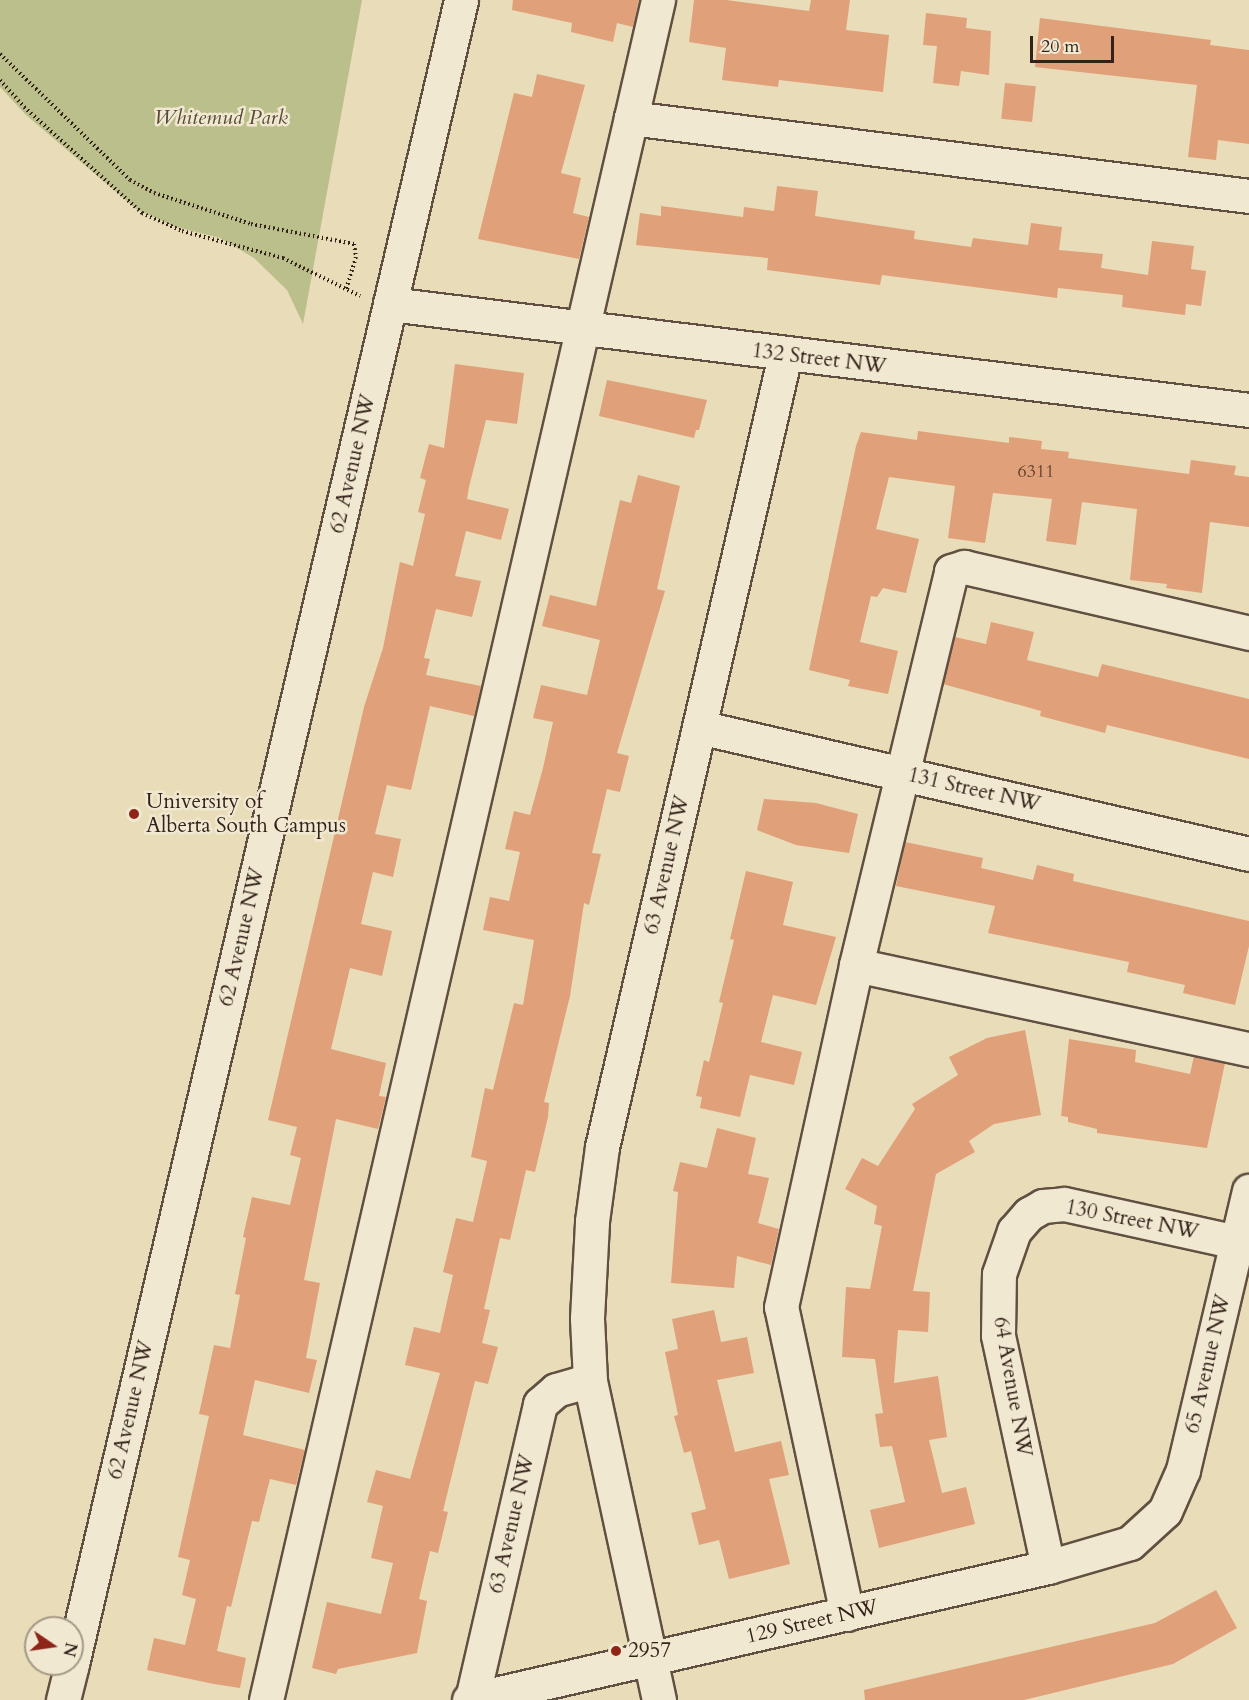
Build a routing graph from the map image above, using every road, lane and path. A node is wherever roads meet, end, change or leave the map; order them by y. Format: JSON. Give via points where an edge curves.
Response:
{"nodes":[{"id":1,"x":461,"y":0,"type":"edge"},
{"id":2,"x":658,"y":0,"type":"edge"},
{"id":3,"x":0,"y":54,"type":"edge"},
{"id":4,"x":0,"y":80,"type":"edge"},
{"id":5,"x":630,"y":118,"type":"junction"},
{"id":6,"x":1249,"y":195,"type":"edge"},
{"id":7,"x":346,"y":289,"type":"junction"},
{"id":8,"x":390,"y":304,"type":"junction"},
{"id":9,"x":583,"y":328,"type":"junction"},
{"id":10,"x":785,"y":355,"type":"junction"},
{"id":11,"x":1249,"y":410,"type":"edge"},
{"id":12,"x":1249,"y":633,"type":"edge"},
{"id":13,"x":699,"y":728,"type":"junction"},
{"id":14,"x":902,"y":773,"type":"junction"},
{"id":15,"x":1249,"y":854,"type":"edge"},
{"id":16,"x":856,"y":965,"type":"junction"},
{"id":17,"x":1249,"y":1049,"type":"edge"},
{"id":18,"x":1249,"y":1191,"type":"edge"},
{"id":19,"x":1029,"y":1214,"type":"joint"},
{"id":20,"x":1237,"y":1242,"type":"junction"},
{"id":21,"x":590,"y":1380,"type":"junction"},
{"id":22,"x":1150,"y":1529,"type":"joint"},
{"id":23,"x":1048,"y":1567,"type":"junction"},
{"id":24,"x":847,"y":1614,"type":"junction"},
{"id":25,"x":83,"y":1616,"type":"edge"},
{"id":26,"x":650,"y":1659,"type":"junction"},
{"id":27,"x":69,"y":1676,"type":"edge"},
{"id":28,"x":63,"y":1700,"type":"edge"},
{"id":29,"x":266,"y":1700,"type":"edge"},
{"id":30,"x":470,"y":1700,"type":"edge"},
{"id":31,"x":659,"y":1700,"type":"edge"}],
"edges":[{"from":1,"to":8,"type":"street","name":"62 Avenue NW"},
{"from":2,"to":5,"type":"street"},
{"from":3,"to":7,"type":"path","via":[[130,180],[154,193],[251,224],[354,244],[356,256]]},
{"from":4,"to":7,"type":"path","via":[[24,107],[142,213],[182,231],[283,258]]},
{"from":5,"to":6,"type":"street"},
{"from":5,"to":9,"type":"street"},
{"from":7,"to":8,"type":"path"},
{"from":8,"to":9,"type":"street","name":"132 Street NW"},
{"from":8,"to":25,"type":"street","name":"62 Avenue NW"},
{"from":9,"to":10,"type":"street","name":"132 Street NW"},
{"from":9,"to":29,"type":"street"},
{"from":10,"to":11,"type":"street","name":"132 Street NW"},
{"from":10,"to":13,"type":"street","name":"63 Avenue NW"},
{"from":12,"to":14,"type":"street","via":[[964,567],[951,571]]},
{"from":13,"to":14,"type":"street","name":"131 Street NW"},
{"from":13,"to":21,"type":"street","name":"63 Avenue NW","via":[[602,1147],[589,1274]]},
{"from":14,"to":15,"type":"street","name":"131 Street NW"},
{"from":14,"to":16,"type":"street"},
{"from":16,"to":17,"type":"street"},
{"from":16,"to":24,"type":"street","via":[[782,1307]]},
{"from":18,"to":20,"type":"street","name":"65 Avenue NW"},
{"from":19,"to":20,"type":"street","name":"130 Street NW","via":[[1043,1206],[1072,1205]]},
{"from":19,"to":23,"type":"street","name":"64 Avenue NW","via":[[1014,1231],[1005,1250],[999,1274],[998,1335]]},
{"from":20,"to":22,"type":"street","name":"65 Avenue NW","via":[[1184,1470],[1175,1495]]},
{"from":21,"to":26,"type":"street","name":"63 Avenue NW"},
{"from":21,"to":30,"type":"street","name":"63 Avenue NW","via":[[556,1390],[540,1404]]},
{"from":22,"to":23,"type":"street","name":"129 Street NW","via":[[1111,1551]]},
{"from":23,"to":24,"type":"street","name":"129 Street NW"},
{"from":24,"to":26,"type":"street","name":"129 Street NW"},
{"from":26,"to":30,"type":"street","name":"129 Street NW"},
{"from":26,"to":31,"type":"street","name":"63 Avenue NW"},
{"from":27,"to":28,"type":"street","name":"62 Avenue NW"}]}
